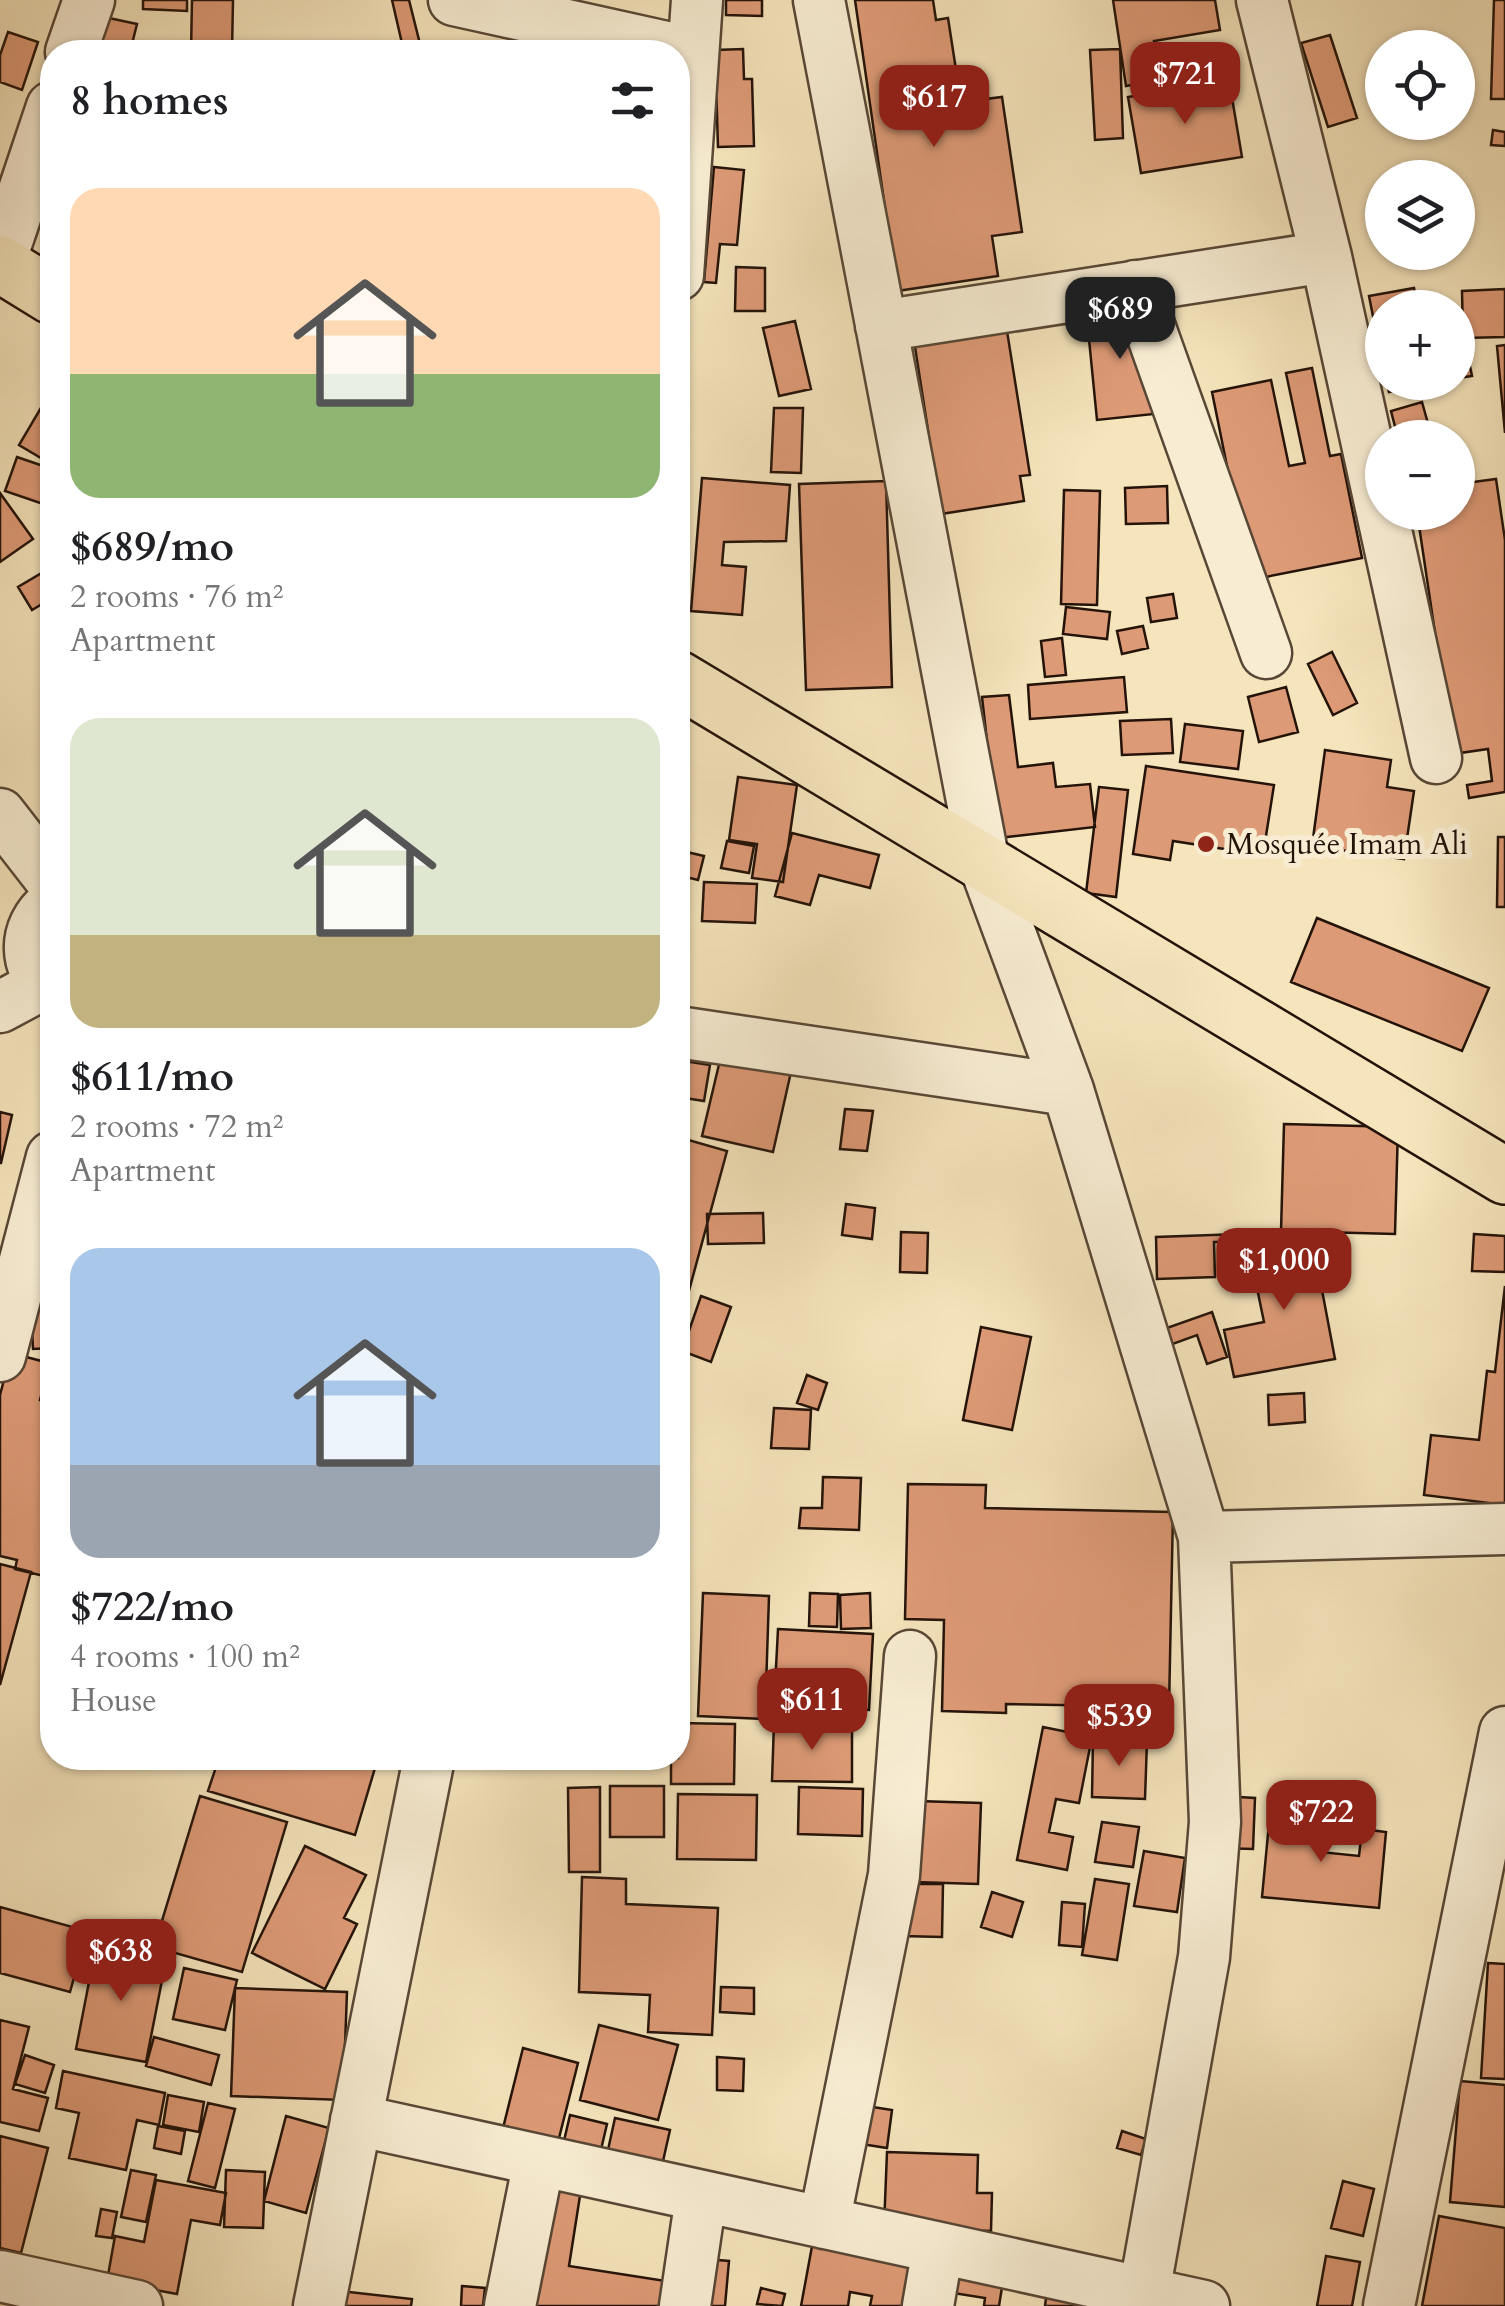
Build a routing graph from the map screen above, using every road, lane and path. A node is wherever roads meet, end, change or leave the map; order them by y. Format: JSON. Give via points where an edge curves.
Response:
{"nodes":[{"id":1,"x":89,"y":0,"type":"edge"},
{"id":2,"x":454,"y":0,"type":"edge"},
{"id":3,"x":639,"y":0,"type":"edge"},
{"id":4,"x":697,"y":0,"type":"edge"},
{"id":5,"x":819,"y":0,"type":"edge"},
{"id":6,"x":1262,"y":0,"type":"edge"},
{"id":7,"x":75,"y":40,"type":"edge"},
{"id":8,"x":608,"y":40,"type":"edge"},
{"id":9,"x":670,"y":40,"type":"edge"},
{"id":10,"x":689,"y":40,"type":"edge"},
{"id":11,"x":40,"y":143,"type":"edge"},
{"id":12,"x":1326,"y":257,"type":"junction"},
{"id":13,"x":0,"y":263,"type":"edge"},
{"id":14,"x":1135,"y":286,"type":"junction"},
{"id":15,"x":40,"y":288,"type":"edge"},
{"id":16,"x":882,"y":326,"type":"junction"},
{"id":17,"x":1266,"y":653,"type":"dead end"},
{"id":18,"x":690,"y":686,"type":"edge"},
{"id":19,"x":1436,"y":758,"type":"dead end"},
{"id":20,"x":0,"y":814,"type":"edge"},
{"id":21,"x":984,"y":863,"type":"junction"},
{"id":22,"x":40,"y":866,"type":"edge"},
{"id":23,"x":28,"y":920,"type":"edge"},
{"id":24,"x":32,"y":994,"type":"edge"},
{"id":25,"x":690,"y":1034,"type":"edge"},
{"id":26,"x":1068,"y":1090,"type":"junction"},
{"id":27,"x":1505,"y":1176,"type":"edge"},
{"id":28,"x":40,"y":1203,"type":"edge"},
{"id":29,"x":0,"y":1356,"type":"edge"},
{"id":30,"x":1505,"y":1529,"type":"edge"},
{"id":31,"x":1204,"y":1537,"type":"junction"},
{"id":32,"x":910,"y":1656,"type":"dead end"},
{"id":33,"x":1505,"y":1732,"type":"edge"},
{"id":34,"x":427,"y":1770,"type":"edge"},
{"id":35,"x":1484,"y":1948,"type":"edge"},
{"id":36,"x":356,"y":2120,"type":"junction"},
{"id":37,"x":539,"y":2161,"type":"junction"},
{"id":38,"x":701,"y":2197,"type":"junction"},
{"id":39,"x":824,"y":2224,"type":"junction"},
{"id":40,"x":938,"y":2248,"type":"junction"},
{"id":41,"x":0,"y":2276,"type":"edge"},
{"id":42,"x":1144,"y":2293,"type":"junction"},
{"id":43,"x":137,"y":2306,"type":"edge"},
{"id":44,"x":319,"y":2306,"type":"edge"},
{"id":45,"x":510,"y":2306,"type":"edge"},
{"id":46,"x":685,"y":2306,"type":"edge"},
{"id":47,"x":928,"y":2306,"type":"edge"},
{"id":48,"x":1204,"y":2306,"type":"edge"},
{"id":49,"x":1389,"y":2306,"type":"edge"}],
"edges":[{"from":1,"to":7,"type":"street"},
{"from":2,"to":8,"type":"street"},
{"from":3,"to":9,"type":"street"},
{"from":4,"to":10,"type":"street"},
{"from":5,"to":16,"type":"street"},
{"from":6,"to":12,"type":"street"},
{"from":11,"to":13,"type":"street"},
{"from":12,"to":14,"type":"street"},
{"from":12,"to":19,"type":"street"},
{"from":13,"to":15,"type":"main road"},
{"from":14,"to":16,"type":"street"},
{"from":14,"to":17,"type":"street"},
{"from":16,"to":21,"type":"street"},
{"from":18,"to":21,"type":"main road"},
{"from":20,"to":22,"type":"street"},
{"from":21,"to":26,"type":"street"},
{"from":21,"to":27,"type":"main road"},
{"from":23,"to":24,"type":"street"},
{"from":25,"to":26,"type":"street"},
{"from":26,"to":31,"type":"street"},
{"from":28,"to":29,"type":"street"},
{"from":30,"to":31,"type":"street"},
{"from":31,"to":42,"type":"street","via":[[1216,1822],[1204,1957]]},
{"from":32,"to":39,"type":"street","via":[[894,1875]]},
{"from":33,"to":35,"type":"street"},
{"from":34,"to":36,"type":"street"},
{"from":35,"to":49,"type":"street"},
{"from":36,"to":37,"type":"street"},
{"from":36,"to":44,"type":"street"},
{"from":37,"to":38,"type":"street"},
{"from":37,"to":45,"type":"street"},
{"from":38,"to":39,"type":"street"},
{"from":38,"to":46,"type":"street"},
{"from":39,"to":40,"type":"street"},
{"from":40,"to":42,"type":"street"},
{"from":40,"to":47,"type":"street"},
{"from":41,"to":43,"type":"street"},
{"from":42,"to":48,"type":"street"}]}
